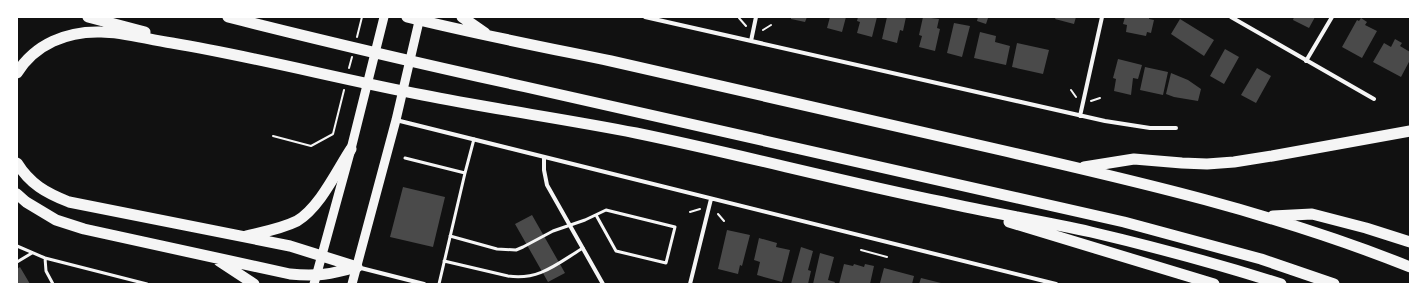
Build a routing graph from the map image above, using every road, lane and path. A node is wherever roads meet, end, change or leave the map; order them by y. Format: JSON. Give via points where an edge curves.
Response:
{"nodes":[{"id":1,"x":88,"y":17,"type":"edge"},
{"id":2,"x":228,"y":17,"type":"edge"},
{"id":3,"x":384,"y":17,"type":"edge"},
{"id":4,"x":408,"y":17,"type":"edge"},
{"id":5,"x":420,"y":17,"type":"edge"},
{"id":6,"x":462,"y":17,"type":"edge"},
{"id":7,"x":645,"y":17,"type":"edge"},
{"id":8,"x":756,"y":17,"type":"edge"},
{"id":9,"x":1102,"y":17,"type":"edge"},
{"id":10,"x":1231,"y":17,"type":"edge"},
{"id":11,"x":1332,"y":17,"type":"edge"},
{"id":12,"x":739,"y":18,"type":"edge"},
{"id":13,"x":771,"y":25,"type":"dead end"},
{"id":14,"x":746,"y":26,"type":"dead end"},
{"id":15,"x":764,"y":30,"type":"dead end"},
{"id":16,"x":488,"y":36,"type":"junction"},
{"id":17,"x":752,"y":41,"type":"junction"},
{"id":18,"x":207,"y":49,"type":"junction"},
{"id":19,"x":1306,"y":61,"type":"junction"},
{"id":20,"x":17,"y":73,"type":"edge"},
{"id":21,"x":1071,"y":90,"type":"dead end"},
{"id":22,"x":1077,"y":98,"type":"dead end"},
{"id":23,"x":1100,"y":98,"type":"dead end"},
{"id":24,"x":1374,"y":100,"type":"dead end"},
{"id":25,"x":1090,"y":102,"type":"dead end"},
{"id":26,"x":1080,"y":116,"type":"junction"},
{"id":27,"x":396,"y":120,"type":"junction"},
{"id":28,"x":335,"y":126,"type":"dead end"},
{"id":29,"x":1176,"y":128,"type":"dead end"},
{"id":30,"x":1410,"y":131,"type":"edge"},
{"id":31,"x":273,"y":136,"type":"dead end"},
{"id":32,"x":474,"y":139,"type":"junction"},
{"id":33,"x":351,"y":149,"type":"junction"},
{"id":34,"x":544,"y":157,"type":"junction"},
{"id":35,"x":405,"y":158,"type":"dead end"},
{"id":36,"x":17,"y":163,"type":"edge"},
{"id":37,"x":1078,"y":168,"type":"junction"},
{"id":38,"x":465,"y":173,"type":"junction"},
{"id":39,"x":17,"y":194,"type":"edge"},
{"id":40,"x":711,"y":199,"type":"junction"},
{"id":41,"x":941,"y":202,"type":"junction"},
{"id":42,"x":700,"y":210,"type":"dead end"},
{"id":43,"x":690,"y":212,"type":"dead end"},
{"id":44,"x":718,"y":214,"type":"dead end"},
{"id":45,"x":596,"y":215,"type":"junction"},
{"id":46,"x":1265,"y":216,"type":"junction"},
{"id":47,"x":724,"y":221,"type":"dead end"},
{"id":48,"x":570,"y":224,"type":"junction"},
{"id":49,"x":243,"y":236,"type":"junction"},
{"id":50,"x":450,"y":236,"type":"junction"},
{"id":51,"x":1410,"y":242,"type":"edge"},
{"id":52,"x":17,"y":246,"type":"edge"},
{"id":53,"x":583,"y":248,"type":"junction"},
{"id":54,"x":861,"y":250,"type":"dead end"},
{"id":55,"x":32,"y":253,"type":"junction"},
{"id":56,"x":212,"y":256,"type":"junction"},
{"id":57,"x":322,"y":256,"type":"junction"},
{"id":58,"x":887,"y":257,"type":"dead end"},
{"id":59,"x":45,"y":258,"type":"junction"},
{"id":60,"x":444,"y":261,"type":"junction"},
{"id":61,"x":17,"y":262,"type":"edge"},
{"id":62,"x":357,"y":267,"type":"junction"},
{"id":63,"x":1410,"y":267,"type":"edge"},
{"id":64,"x":315,"y":280,"type":"edge"},
{"id":65,"x":1040,"y":282,"type":"edge"},
{"id":66,"x":53,"y":284,"type":"edge"},
{"id":67,"x":147,"y":284,"type":"edge"},
{"id":68,"x":254,"y":284,"type":"edge"},
{"id":69,"x":352,"y":284,"type":"edge"},
{"id":70,"x":424,"y":284,"type":"edge"},
{"id":71,"x":439,"y":284,"type":"edge"},
{"id":72,"x":603,"y":284,"type":"edge"},
{"id":73,"x":690,"y":284,"type":"edge"},
{"id":74,"x":1056,"y":284,"type":"edge"},
{"id":75,"x":1214,"y":284,"type":"edge"},
{"id":76,"x":1280,"y":284,"type":"edge"},
{"id":77,"x":1334,"y":284,"type":"edge"}],
"edges":[{"from":1,"to":18,"type":"highway"},
{"from":2,"to":77,"type":"highway","via":[[433,67],[1124,222],[1261,259]]},
{"from":3,"to":33,"type":"main road"},
{"from":4,"to":16,"type":"highway"},
{"from":5,"to":27,"type":"main road"},
{"from":6,"to":16,"type":"highway"},
{"from":7,"to":17,"type":"street"},
{"from":8,"to":17,"type":"street"},
{"from":9,"to":26,"type":"street"},
{"from":10,"to":19,"type":"street"},
{"from":11,"to":19,"type":"street"},
{"from":12,"to":14,"type":"path"},
{"from":13,"to":15,"type":"path"},
{"from":16,"to":37,"type":"highway"},
{"from":17,"to":26,"type":"street"},
{"from":18,"to":20,"type":"highway","via":[[121,34],[88,32],[60,38],[45,45],[32,55]]},
{"from":18,"to":41,"type":"highway","via":[[426,96],[636,134]]},
{"from":19,"to":24,"type":"street"},
{"from":21,"to":22,"type":"path"},
{"from":23,"to":25,"type":"path"},
{"from":26,"to":29,"type":"street","via":[[1150,128]]},
{"from":27,"to":32,"type":"street"},
{"from":27,"to":62,"type":"main road"},
{"from":28,"to":31,"type":"path","via":[[333,134],[311,146]]},
{"from":30,"to":37,"type":"highway","via":[[1234,162],[1207,164],[1134,159]]},
{"from":32,"to":34,"type":"street"},
{"from":32,"to":38,"type":"lane"},
{"from":33,"to":49,"type":"highway","via":[[322,196],[305,215],[287,225]]},
{"from":33,"to":57,"type":"main road"},
{"from":34,"to":40,"type":"street"},
{"from":34,"to":48,"type":"street","via":[[547,185]]},
{"from":35,"to":38,"type":"lane"},
{"from":36,"to":49,"type":"highway","via":[[36,185],[50,195],[69,202]]},
{"from":37,"to":46,"type":"highway","via":[[1173,190]]},
{"from":38,"to":50,"type":"lane"},
{"from":39,"to":56,"type":"highway","via":[[56,220],[84,229]]},
{"from":40,"to":65,"type":"street"},
{"from":40,"to":73,"type":"street"},
{"from":41,"to":75,"type":"highway"},
{"from":41,"to":76,"type":"highway","via":[[1091,232]]},
{"from":42,"to":43,"type":"path"},
{"from":44,"to":47,"type":"path"},
{"from":45,"to":45,"type":"lane","via":[[606,210],[675,227],[666,263],[616,251]]},
{"from":45,"to":48,"type":"lane"},
{"from":46,"to":51,"type":"highway","via":[[1312,214]]},
{"from":46,"to":63,"type":"highway","via":[[1351,244]]},
{"from":48,"to":50,"type":"lane","via":[[516,250],[497,249]]},
{"from":48,"to":53,"type":"street"},
{"from":49,"to":57,"type":"highway"},
{"from":50,"to":60,"type":"lane"},
{"from":52,"to":55,"type":"lane"},
{"from":53,"to":60,"type":"lane","via":[[540,274],[529,277],[516,278]]},
{"from":53,"to":72,"type":"street"},
{"from":54,"to":58,"type":"path"},
{"from":55,"to":59,"type":"lane"},
{"from":55,"to":61,"type":"lane"},
{"from":56,"to":64,"type":"highway"},
{"from":56,"to":68,"type":"highway"},
{"from":57,"to":62,"type":"highway"},
{"from":57,"to":64,"type":"main road"},
{"from":59,"to":66,"type":"lane","via":[[46,271]]},
{"from":59,"to":67,"type":"lane"},
{"from":60,"to":71,"type":"lane"},
{"from":62,"to":64,"type":"highway"},
{"from":62,"to":69,"type":"main road"},
{"from":62,"to":70,"type":"street"},
{"from":65,"to":74,"type":"street"}]}
